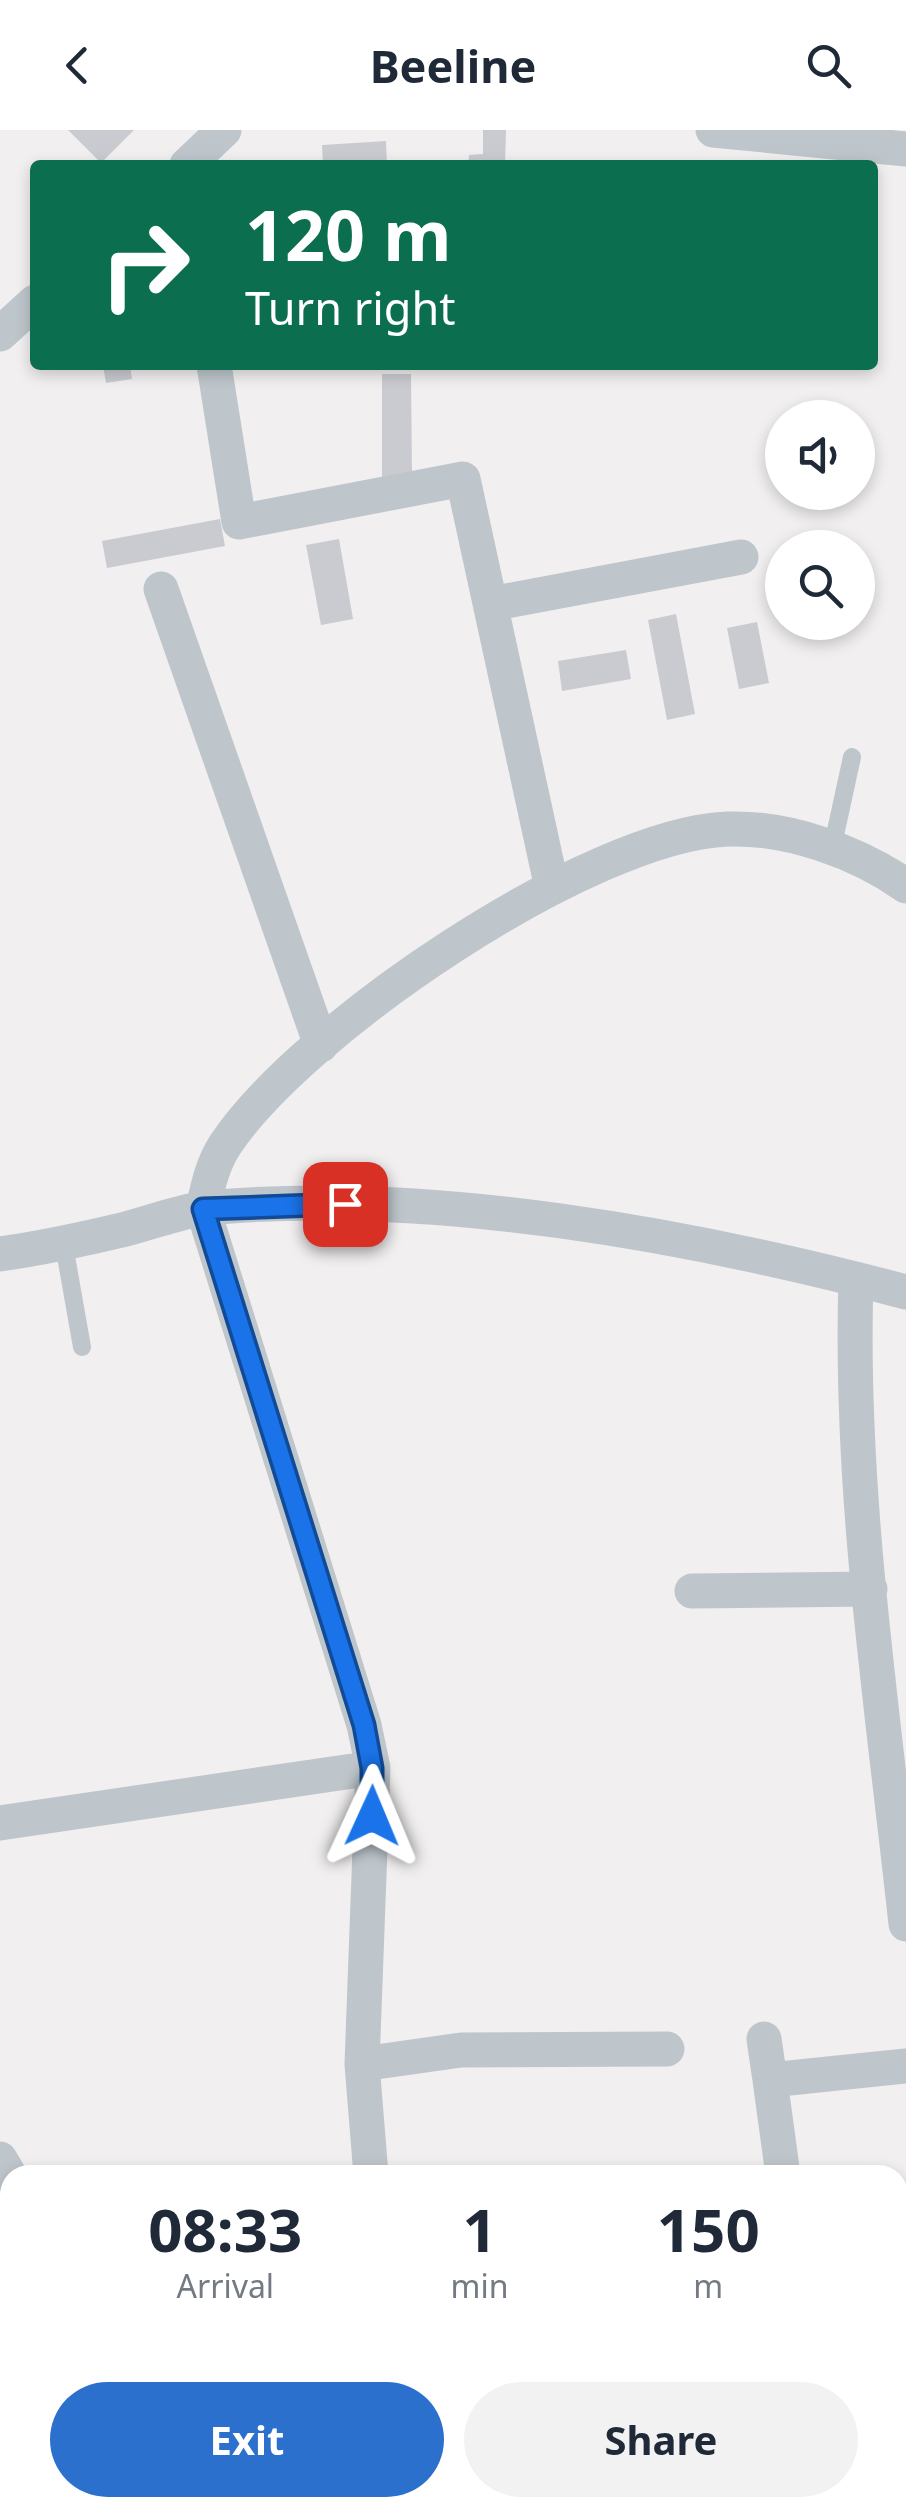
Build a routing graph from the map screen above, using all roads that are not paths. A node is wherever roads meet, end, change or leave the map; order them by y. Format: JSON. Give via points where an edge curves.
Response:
{"nodes":[{"id":1,"x":713,"y":130,"type":"edge"},
{"id":2,"x":222,"y":131,"type":"edge"},
{"id":3,"x":906,"y":149,"type":"edge"},
{"id":4,"x":193,"y":160,"type":"edge"},
{"id":5,"x":30,"y":307,"type":"edge"},
{"id":6,"x":0,"y":334,"type":"edge"},
{"id":7,"x":215,"y":370,"type":"edge"},
{"id":8,"x":741,"y":557,"type":"dead end"},
{"id":9,"x":161,"y":590,"type":"dead end"},
{"id":10,"x":490,"y":604,"type":"junction"},
{"id":11,"x":852,"y":757,"type":"dead end"},
{"id":12,"x":832,"y":849,"type":"junction"},
{"id":13,"x":906,"y":886,"type":"edge"},
{"id":14,"x":552,"y":888,"type":"junction"},
{"id":15,"x":322,"y":1045,"type":"junction"},
{"id":16,"x":203,"y":1209,"type":"junction"},
{"id":17,"x":64,"y":1245,"type":"junction"},
{"id":18,"x":0,"y":1254,"type":"edge"},
{"id":19,"x":856,"y":1279,"type":"junction"},
{"id":20,"x":906,"y":1292,"type":"edge"},
{"id":21,"x":82,"y":1347,"type":"dead end"},
{"id":22,"x":870,"y":1589,"type":"junction"},
{"id":23,"x":692,"y":1590,"type":"dead end"},
{"id":24,"x":372,"y":1768,"type":"junction"},
{"id":25,"x":0,"y":1823,"type":"edge"},
{"id":26,"x":906,"y":1924,"type":"edge"},
{"id":27,"x":764,"y":2039,"type":"dead end"},
{"id":28,"x":666,"y":2049,"type":"dead end"},
{"id":29,"x":362,"y":2064,"type":"junction"},
{"id":30,"x":906,"y":2066,"type":"edge"},
{"id":31,"x":770,"y":2080,"type":"junction"},
{"id":32,"x":362,"y":2165,"type":"edge"},
{"id":33,"x":781,"y":2165,"type":"edge"}],
"edges":[{"from":1,"to":3,"type":"street"},
{"from":2,"to":4,"type":"street"},
{"from":5,"to":6,"type":"street"},
{"from":7,"to":10,"type":"street","via":[[239,522],[464,479]]},
{"from":8,"to":10,"type":"street"},
{"from":9,"to":15,"type":"street"},
{"from":10,"to":14,"type":"street"},
{"from":11,"to":12,"type":"lane"},
{"from":12,"to":13,"type":"street"},
{"from":12,"to":14,"type":"street","via":[[729,829],[673,838]]},
{"from":14,"to":15,"type":"street","via":[[448,947]]},
{"from":15,"to":16,"type":"street","via":[[227,1142]]},
{"from":16,"to":17,"type":"street"},
{"from":16,"to":19,"type":"street","via":[[345,1204],[548,1220]]},
{"from":16,"to":24,"type":"street"},
{"from":17,"to":18,"type":"street"},
{"from":17,"to":21,"type":"lane"},
{"from":19,"to":20,"type":"street"},
{"from":19,"to":22,"type":"street","via":[[853,1371]]},
{"from":22,"to":23,"type":"street"},
{"from":22,"to":26,"type":"street"},
{"from":24,"to":25,"type":"street"},
{"from":24,"to":29,"type":"street"},
{"from":27,"to":31,"type":"street"},
{"from":28,"to":29,"type":"street","via":[[461,2050]]},
{"from":29,"to":32,"type":"street"},
{"from":30,"to":31,"type":"street"},
{"from":31,"to":33,"type":"street"}]}
